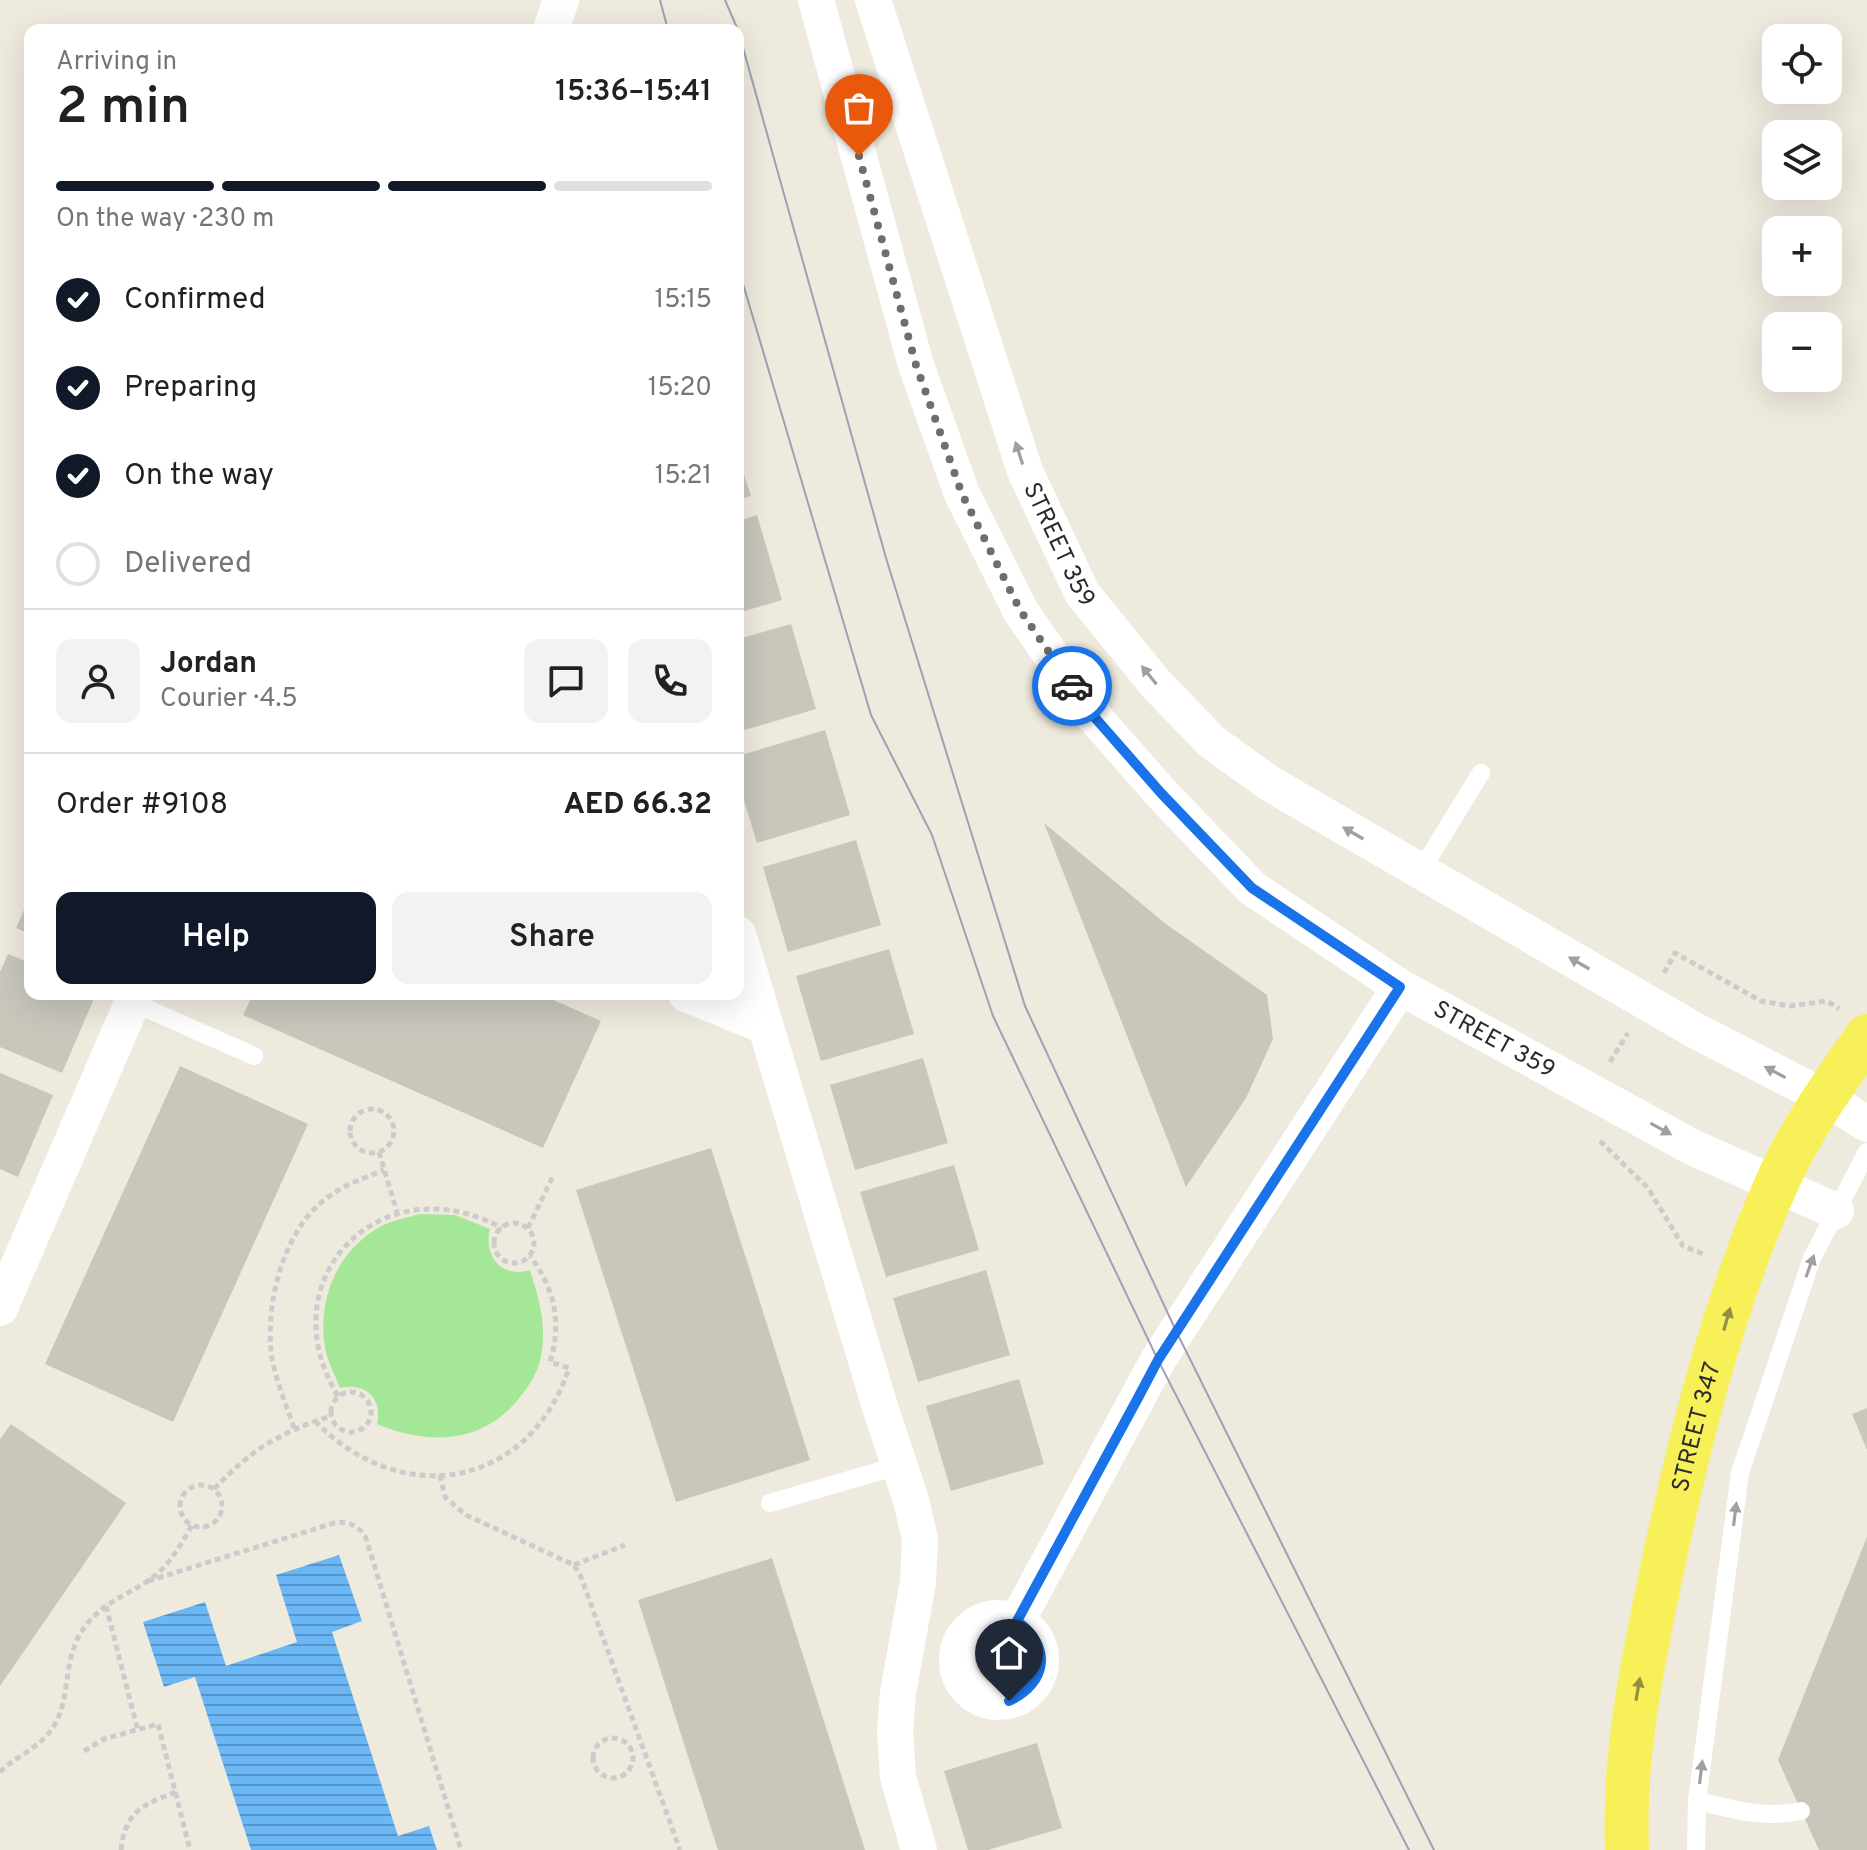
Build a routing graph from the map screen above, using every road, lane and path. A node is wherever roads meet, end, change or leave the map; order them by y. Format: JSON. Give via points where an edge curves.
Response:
{"nodes":[{"id":1,"x":561,"y":0,"type":"edge"},
{"id":2,"x":816,"y":0,"type":"edge"},
{"id":3,"x":873,"y":0,"type":"edge"},
{"id":4,"x":553,"y":24,"type":"edge"},
{"id":5,"x":1481,"y":773,"type":"dead end"},
{"id":6,"x":1420,"y":872,"type":"junction"},
{"id":7,"x":744,"y":954,"type":"edge"},
{"id":8,"x":1400,"y":987,"type":"junction"},
{"id":9,"x":133,"y":1000,"type":"edge"},
{"id":10,"x":138,"y":1000,"type":"edge"},
{"id":11,"x":701,"y":1000,"type":"edge"},
{"id":12,"x":1646,"y":1001,"type":"junction"},
{"id":13,"x":1854,"y":1023,"type":"edge"},
{"id":14,"x":765,"y":1026,"type":"junction"},
{"id":15,"x":254,"y":1056,"type":"dead end"},
{"id":16,"x":1593,"y":1091,"type":"junction"},
{"id":17,"x":1824,"y":1097,"type":"junction"},
{"id":18,"x":1867,"y":1124,"type":"edge"},
{"id":19,"x":379,"y":1152,"type":"junction"},
{"id":20,"x":1867,"y":1152,"type":"edge"},
{"id":21,"x":384,"y":1170,"type":"junction"},
{"id":22,"x":553,"y":1176,"type":"dead end"},
{"id":23,"x":1777,"y":1183,"type":"junction"},
{"id":24,"x":1836,"y":1211,"type":"junction"},
{"id":25,"x":397,"y":1213,"type":"junction"},
{"id":26,"x":502,"y":1228,"type":"junction"},
{"id":27,"x":528,"y":1228,"type":"junction"},
{"id":28,"x":530,"y":1256,"type":"junction"},
{"id":29,"x":1742,"y":1268,"type":"junction"},
{"id":30,"x":0,"y":1308,"type":"edge"},
{"id":31,"x":338,"y":1396,"type":"junction"},
{"id":32,"x":331,"y":1416,"type":"junction"},
{"id":33,"x":315,"y":1421,"type":"junction"},
{"id":34,"x":294,"y":1428,"type":"junction"},
{"id":35,"x":901,"y":1465,"type":"junction"},
{"id":36,"x":440,"y":1475,"type":"junction"},
{"id":37,"x":214,"y":1489,"type":"junction"},
{"id":38,"x":770,"y":1503,"type":"dead end"},
{"id":39,"x":192,"y":1525,"type":"junction"},
{"id":40,"x":625,"y":1545,"type":"dead end"},
{"id":41,"x":574,"y":1565,"type":"junction"},
{"id":42,"x":148,"y":1581,"type":"junction"},
{"id":43,"x":106,"y":1605,"type":"junction"},
{"id":44,"x":1017,"y":1621,"type":"dead end"},
{"id":45,"x":138,"y":1731,"type":"junction"},
{"id":46,"x":643,"y":1744,"type":"junction"},
{"id":47,"x":631,"y":1749,"type":"junction"},
{"id":48,"x":84,"y":1751,"type":"dead end"},
{"id":49,"x":0,"y":1772,"type":"edge"},
{"id":50,"x":176,"y":1792,"type":"junction"},
{"id":51,"x":1697,"y":1801,"type":"junction"},
{"id":52,"x":1801,"y":1811,"type":"dead end"},
{"id":53,"x":121,"y":1850,"type":"edge"},
{"id":54,"x":190,"y":1850,"type":"edge"},
{"id":55,"x":461,"y":1850,"type":"edge"},
{"id":56,"x":680,"y":1850,"type":"edge"},
{"id":57,"x":919,"y":1850,"type":"edge"},
{"id":58,"x":1627,"y":1850,"type":"edge"},
{"id":59,"x":1696,"y":1850,"type":"edge"}],
"edges":[{"from":1,"to":4,"type":"street"},
{"from":2,"to":8,"type":"street","name":"STREET 359","via":[[916,365],[962,494],[1020,610],[1090,712],[1252,888]]},
{"from":6,"to":3,"type":"street","name":"STREET 359","one_way":true,"via":[[1269,783],[1212,742],[1156,684],[1082,593],[1025,471]]},
{"from":5,"to":6,"type":"lane"},
{"from":12,"to":6,"type":"street","name":"STREET 359","one_way":true},
{"from":7,"to":14,"type":"street"},
{"from":8,"to":16,"type":"street","name":"STREET 359"},
{"from":8,"to":44,"type":"street","via":[[1158,1360]]},
{"from":9,"to":30,"type":"street"},
{"from":10,"to":15,"type":"lane"},
{"from":11,"to":14,"type":"street"},
{"from":12,"to":13,"type":"path","via":[[1675,953],[1761,1001],[1790,1006],[1827,1001]]},
{"from":12,"to":16,"type":"path"},
{"from":17,"to":12,"type":"street","name":"STREET 359","one_way":true},
{"from":13,"to":17,"type":"main road","name":"STREET 347"},
{"from":14,"to":35,"type":"street"},
{"from":16,"to":23,"type":"street","name":"STREET 359","one_way":true,"via":[[1692,1147]]},
{"from":16,"to":29,"type":"path","via":[[1577,1118],[1648,1188],[1683,1246]]},
{"from":17,"to":18,"type":"street","name":"STREET 359"},
{"from":17,"to":23,"type":"main road","name":"STREET 347"},
{"from":19,"to":19,"type":"path","via":[[388,1146],[393,1125],[386,1115],[365,1110],[355,1117],[351,1138],[357,1148]]},
{"from":19,"to":21,"type":"path"},
{"from":20,"to":24,"type":"lane"},
{"from":21,"to":25,"type":"path"},
{"from":21,"to":34,"type":"path","via":[[331,1194],[296,1235],[279,1271],[270,1319],[271,1354]]},
{"from":22,"to":27,"type":"path"},
{"from":23,"to":24,"type":"street","name":"STREET 359"},
{"from":23,"to":29,"type":"main road","name":"STREET 347"},
{"from":51,"to":24,"type":"lane","one_way":true,"via":[[1740,1473],[1812,1258]]},
{"from":25,"to":26,"type":"path","via":[[455,1210]]},
{"from":25,"to":31,"type":"path","via":[[346,1245],[317,1299],[320,1359]]},
{"from":26,"to":27,"type":"path","via":[[510,1223]]},
{"from":26,"to":28,"type":"path","via":[[494,1245],[497,1254],[513,1263]]},
{"from":27,"to":28,"type":"path","via":[[534,1237]]},
{"from":28,"to":36,"type":"path","via":[[555,1304],[557,1331],[550,1362],[569,1368],[565,1380],[526,1439],[475,1468]]},
{"from":58,"to":29,"type":"main road","name":"STREET 347","one_way":true,"via":[[1625,1806],[1636,1693],[1676,1502]]},
{"from":31,"to":32,"type":"path"},
{"from":31,"to":32,"type":"path","via":[[347,1391],[367,1398],[371,1419],[355,1432],[335,1425]]},
{"from":32,"to":33,"type":"path"},
{"from":33,"to":34,"type":"path"},
{"from":33,"to":36,"type":"path","via":[[371,1464],[405,1474]]},
{"from":34,"to":37,"type":"path","via":[[237,1464]]},
{"from":35,"to":38,"type":"lane"},
{"from":35,"to":57,"type":"street","via":[[920,1539],[895,1731],[898,1777]]},
{"from":36,"to":41,"type":"path","via":[[445,1497],[466,1515]]},
{"from":37,"to":39,"type":"path","via":[[223,1507],[219,1517],[202,1527]]},
{"from":37,"to":39,"type":"path","via":[[194,1485],[180,1499],[184,1519]]},
{"from":39,"to":42,"type":"path","via":[[168,1564]]},
{"from":40,"to":41,"type":"path"},
{"from":41,"to":46,"type":"path"},
{"from":42,"to":43,"type":"path"},
{"from":42,"to":55,"type":"path","via":[[334,1523],[361,1529]]},
{"from":43,"to":45,"type":"path"},
{"from":43,"to":49,"type":"path","via":[[77,1637],[52,1731]]},
{"from":45,"to":48,"type":"path","via":[[104,1739]]},
{"from":45,"to":50,"type":"path","via":[[158,1724]]},
{"from":46,"to":47,"type":"path"},
{"from":46,"to":56,"type":"path"},
{"from":47,"to":47,"type":"path","via":[[625,1741],[604,1739],[592,1756],[594,1767],[601,1775],[622,1777],[634,1759]]},
{"from":50,"to":53,"type":"path","via":[[134,1813]]},
{"from":50,"to":54,"type":"path"},
{"from":51,"to":52,"type":"lane","via":[[1756,1814]]},
{"from":51,"to":59,"type":"lane"}]}
